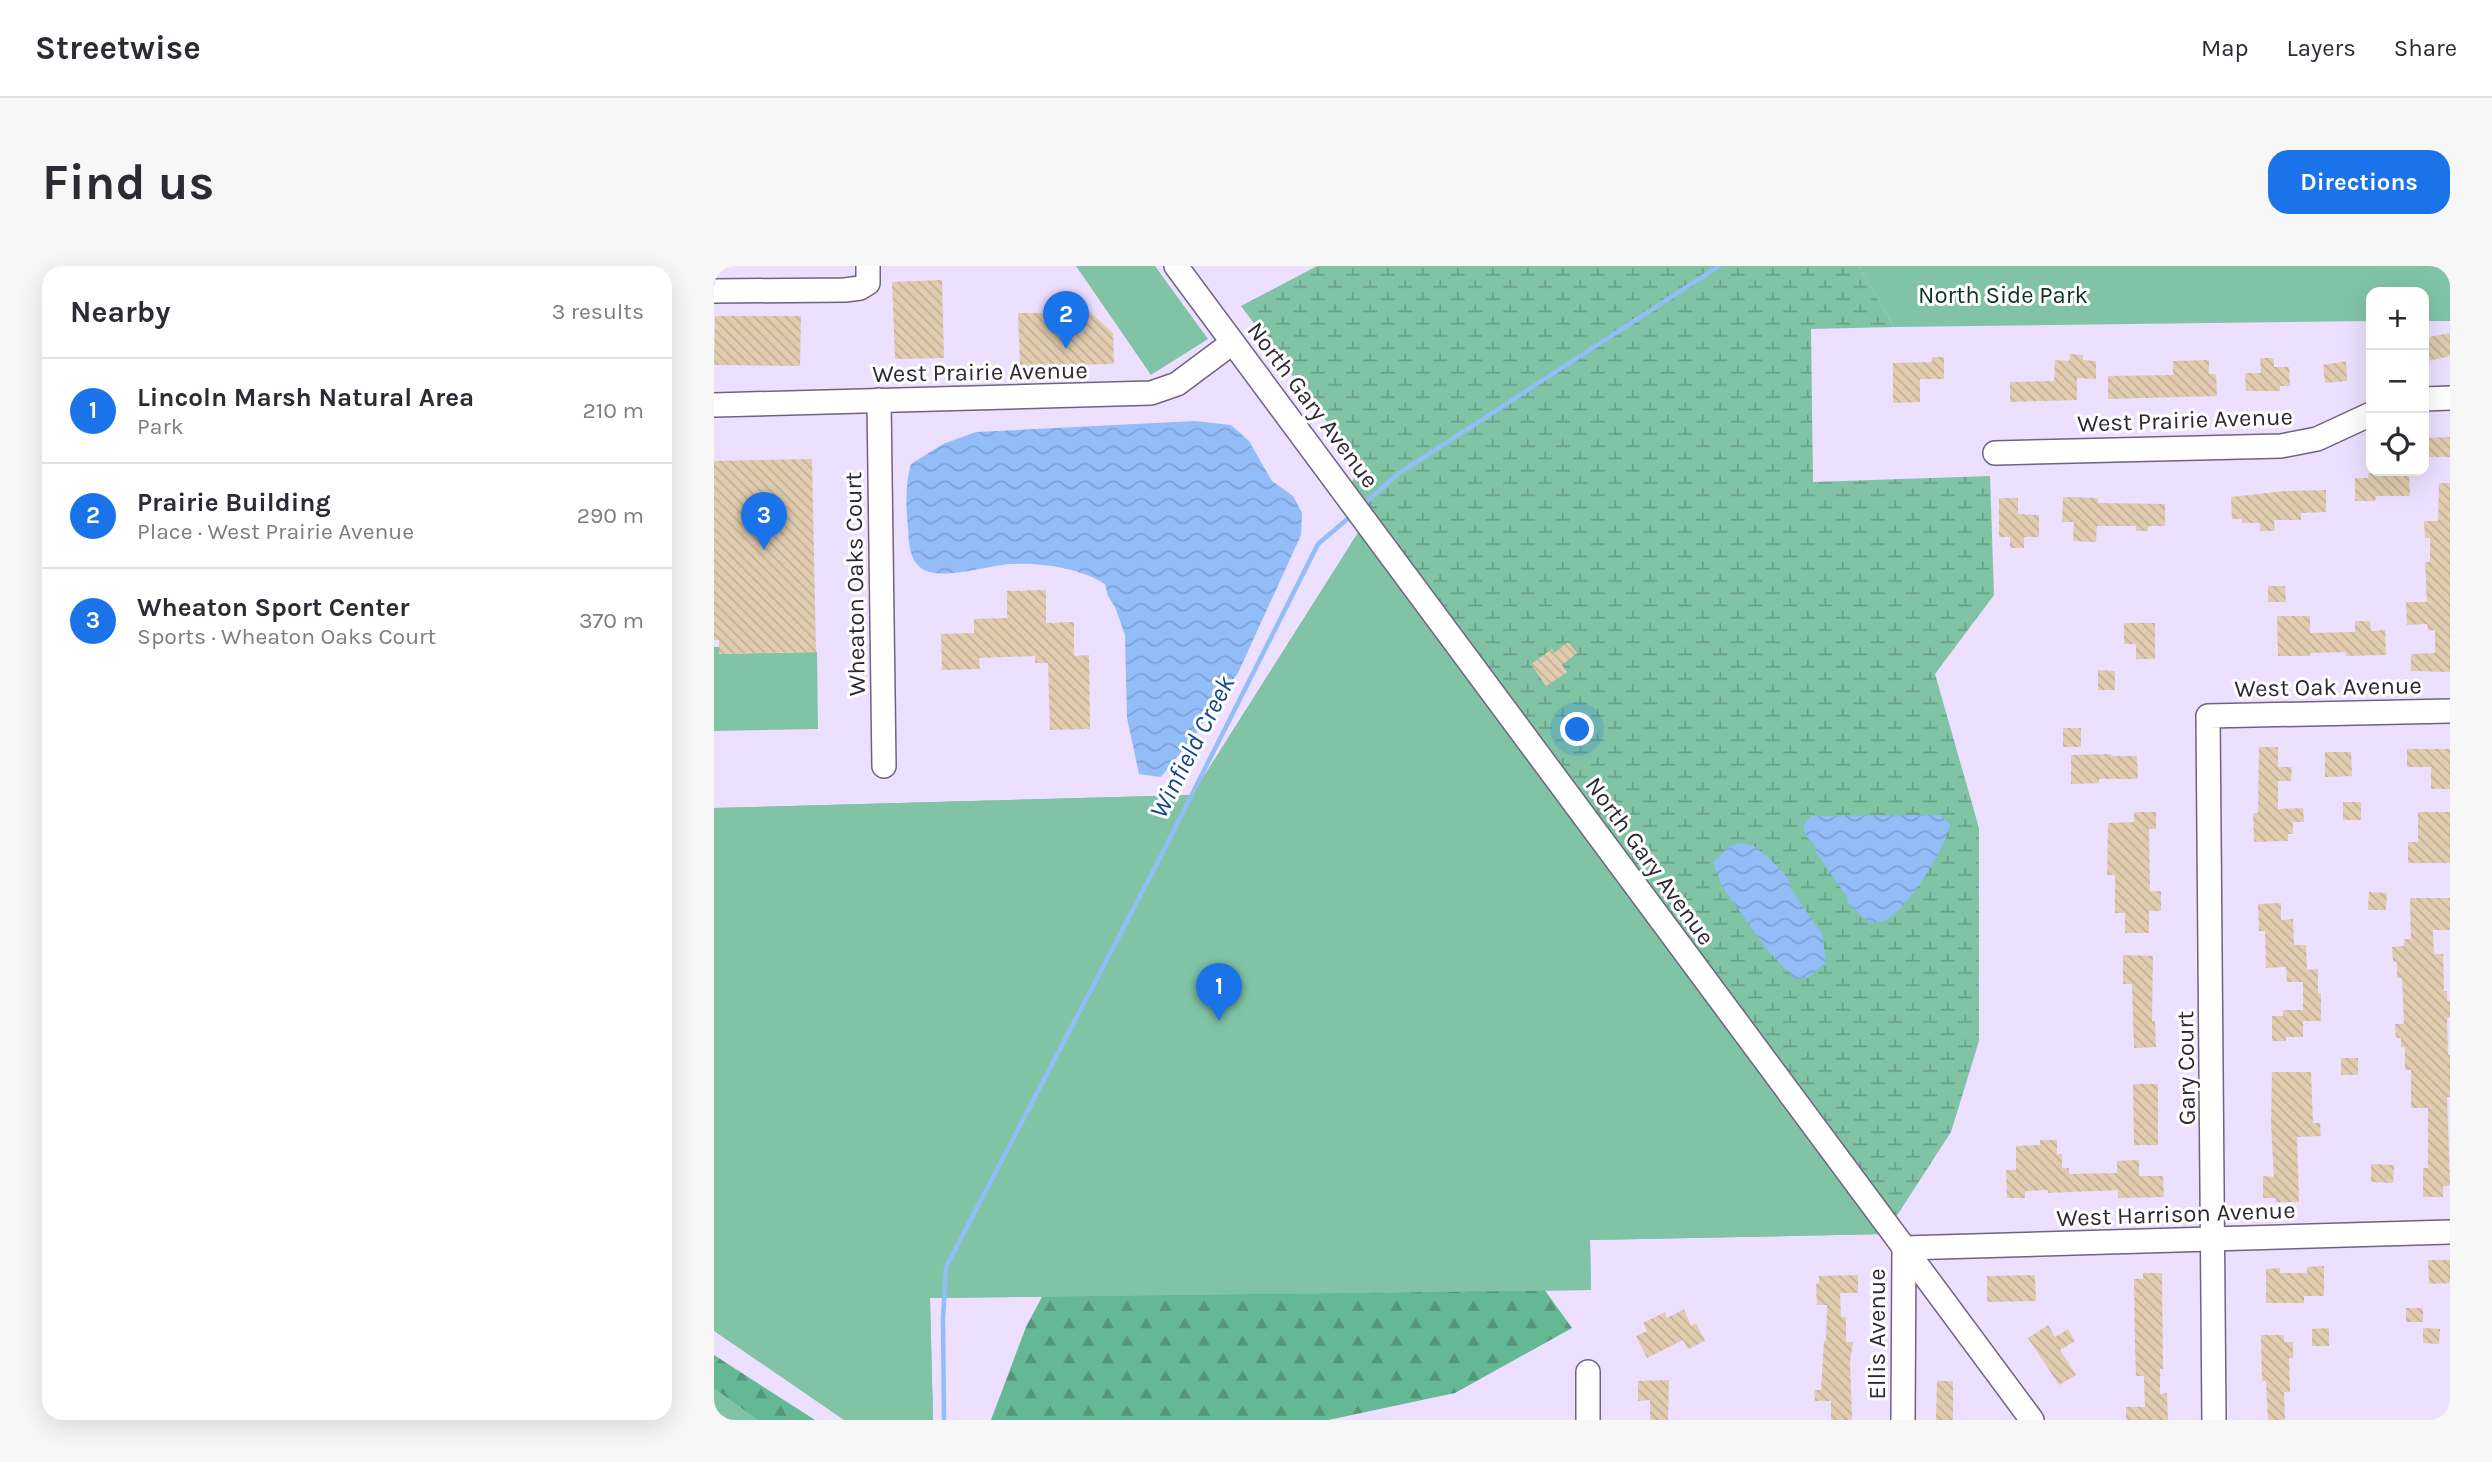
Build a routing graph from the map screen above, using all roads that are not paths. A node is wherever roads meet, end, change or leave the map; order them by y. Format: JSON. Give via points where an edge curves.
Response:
{"nodes":[{"id":1,"x":868,"y":266,"type":"edge"},
{"id":2,"x":1176,"y":266,"type":"edge"},
{"id":3,"x":714,"y":291,"type":"edge"},
{"id":4,"x":1232,"y":343,"type":"junction"},
{"id":5,"x":2450,"y":398,"type":"edge"},
{"id":6,"x":2429,"y":399,"type":"edge"},
{"id":7,"x":879,"y":400,"type":"junction"},
{"id":8,"x":714,"y":405,"type":"edge"},
{"id":9,"x":2366,"y":416,"type":"edge"},
{"id":10,"x":1995,"y":453,"type":"dead end"},
{"id":11,"x":2450,"y":710,"type":"edge"},
{"id":12,"x":2208,"y":716,"type":"joint"},
{"id":13,"x":884,"y":766,"type":"dead end"},
{"id":14,"x":2450,"y":1232,"type":"edge"},
{"id":15,"x":2214,"y":1239,"type":"junction"},
{"id":16,"x":1904,"y":1248,"type":"junction"},
{"id":17,"x":1588,"y":1372,"type":"dead end"},
{"id":18,"x":1588,"y":1420,"type":"edge"},
{"id":19,"x":1903,"y":1420,"type":"edge"},
{"id":20,"x":2032,"y":1420,"type":"edge"},
{"id":21,"x":2214,"y":1420,"type":"edge"}],
"edges":[{"from":1,"to":3,"type":"street","via":[[868,283],[853,289]]},
{"from":2,"to":4,"type":"street","name":"North Gary Avenue"},
{"from":4,"to":7,"type":"street","name":"West Prairie Avenue","via":[[1177,384],[1151,393]]},
{"from":4,"to":16,"type":"street","name":"North Gary Avenue"},
{"from":5,"to":6,"type":"street"},
{"from":7,"to":8,"type":"street","name":"West Prairie Avenue"},
{"from":7,"to":13,"type":"street","name":"Wheaton Oaks Court"},
{"from":9,"to":10,"type":"street","name":"West Prairie Avenue","via":[[2317,439],[2281,446]]},
{"from":11,"to":12,"type":"street","name":"West Oak Avenue"},
{"from":12,"to":15,"type":"street","name":"Gary Court"},
{"from":14,"to":15,"type":"street","name":"West Harrison Avenue"},
{"from":15,"to":16,"type":"street","name":"West Harrison Avenue"},
{"from":15,"to":21,"type":"street","name":"Gary Court"},
{"from":16,"to":19,"type":"street","name":"Ellis Avenue"},
{"from":16,"to":20,"type":"street","name":"North Gary Avenue"},
{"from":17,"to":18,"type":"street"}]}
